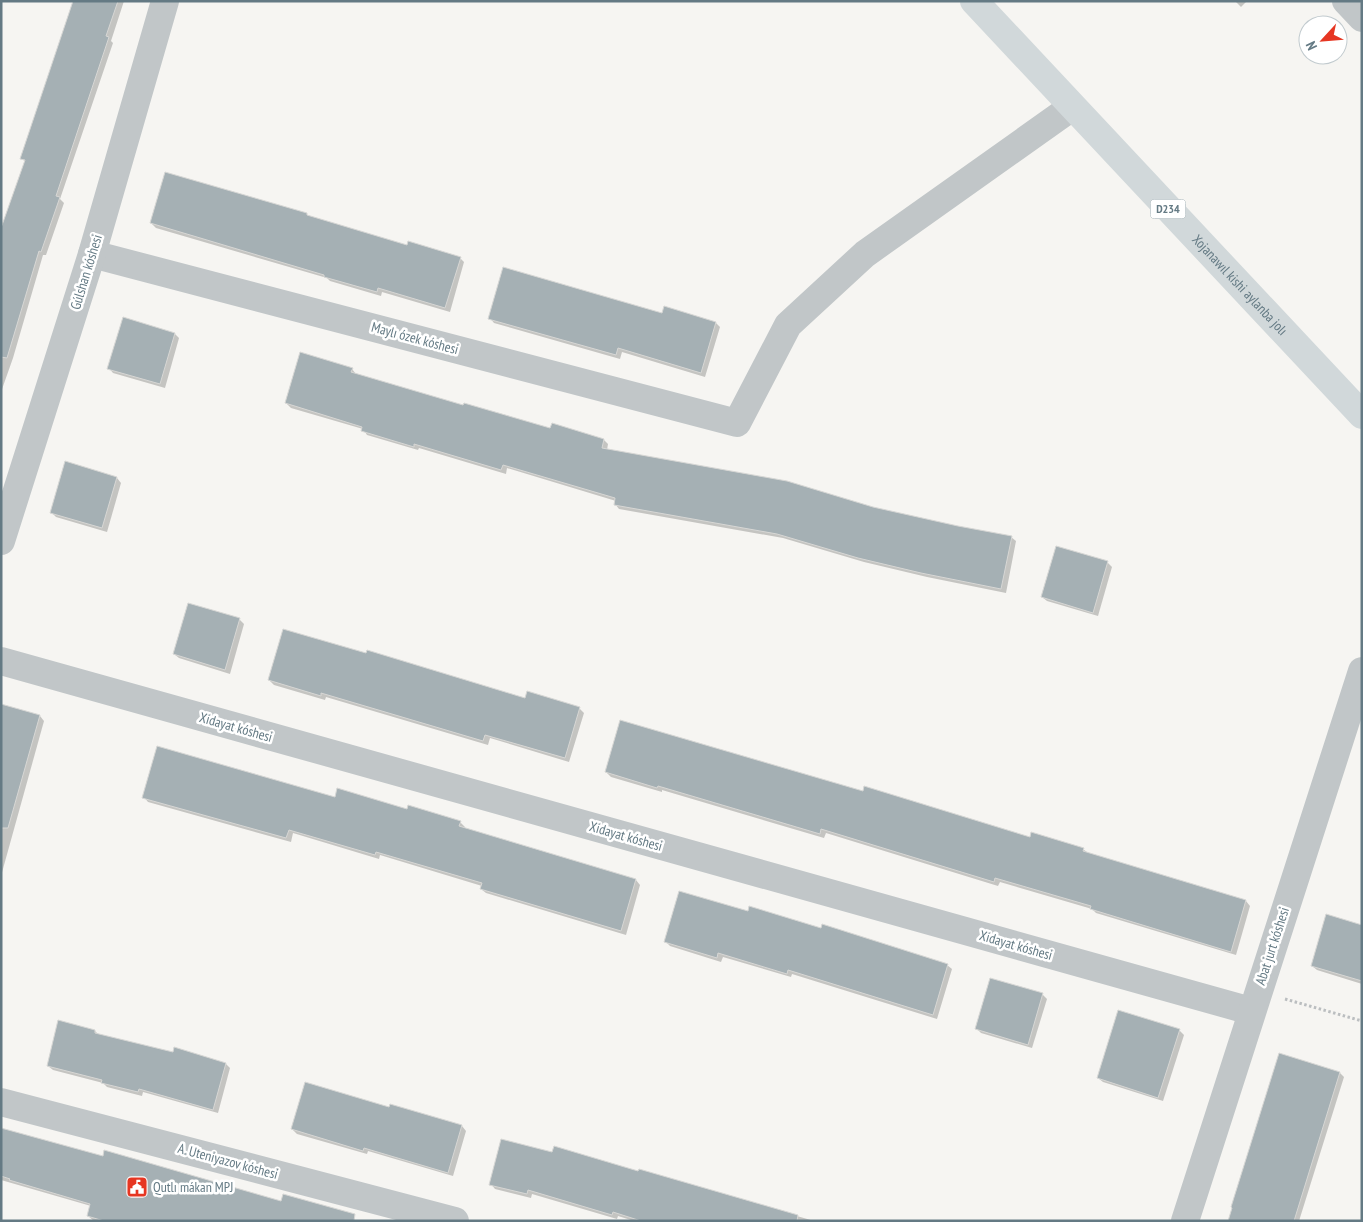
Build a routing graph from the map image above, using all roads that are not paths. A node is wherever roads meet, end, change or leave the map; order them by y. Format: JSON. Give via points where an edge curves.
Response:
{"nodes":[{"id":1,"x":165,"y":1,"type":"edge"},
{"id":2,"x":974,"y":1,"type":"edge"},
{"id":3,"x":1346,"y":1,"type":"edge"},
{"id":4,"x":1362,"y":18,"type":"edge"},
{"id":5,"x":1072,"y":108,"type":"junction"},
{"id":6,"x":92,"y":254,"type":"junction"},
{"id":7,"x":1362,"y":416,"type":"edge"},
{"id":8,"x":1,"y":541,"type":"edge"},
{"id":9,"x":1,"y":661,"type":"edge"},
{"id":10,"x":1362,"y":671,"type":"edge"},
{"id":11,"x":1254,"y":1001,"type":"junction"},
{"id":12,"x":1,"y":1102,"type":"edge"},
{"id":13,"x":455,"y":1221,"type":"edge"},
{"id":14,"x":1185,"y":1221,"type":"edge"}],
"edges":[{"from":1,"to":6,"type":"street","name":"Gúlshan kóshesi"},
{"from":2,"to":5,"type":"main road","name":"Xojanawıl kishi aylanba jolı","number":"D234"},
{"from":3,"to":4,"type":"street"},
{"from":5,"to":6,"type":"street","name":"Maylı ózek kóshesi","via":[[865,254],[788,325],[737,423]]},
{"from":5,"to":7,"type":"main road","name":"Xojanawıl kishi aylanba jolı","number":"D234"},
{"from":6,"to":8,"type":"street","name":"Gúlshan kóshesi"},
{"from":9,"to":11,"type":"street","name":"Xidayat kóshesi"},
{"from":10,"to":11,"type":"street","name":"Abat jurt kóshesi"},
{"from":11,"to":14,"type":"street","name":"Abat jurt kóshesi"},
{"from":12,"to":13,"type":"street","name":"A. Uteniyazov kóshesi"}]}
